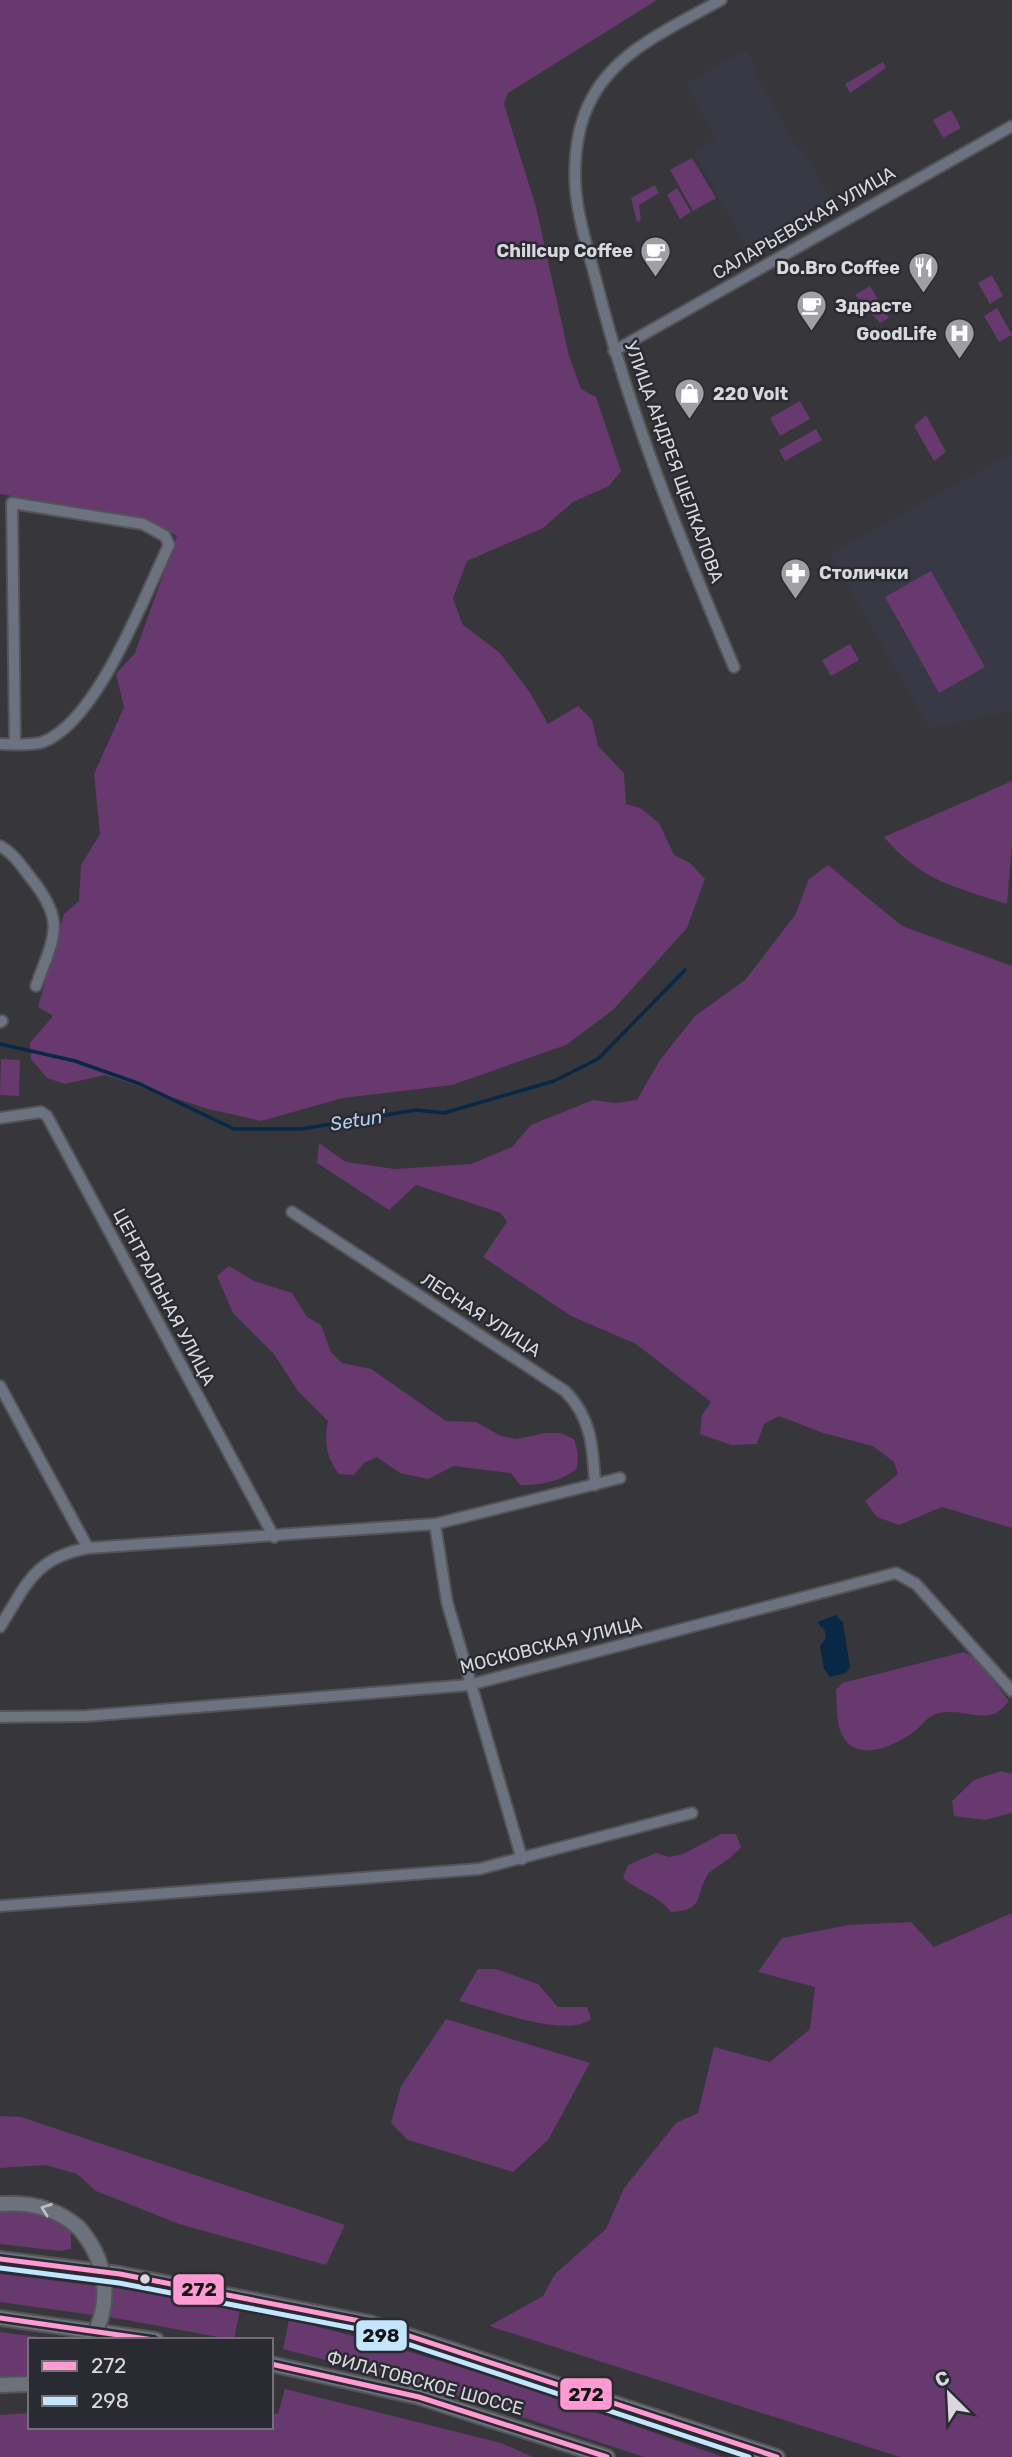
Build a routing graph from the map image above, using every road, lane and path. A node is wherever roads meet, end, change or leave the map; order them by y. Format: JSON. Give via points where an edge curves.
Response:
{"nodes":[{"id":1,"x":721,"y":0,"type":"edge"},
{"id":2,"x":1012,"y":126,"type":"edge"},
{"id":3,"x":614,"y":351,"type":"junction"},
{"id":4,"x":734,"y":667,"type":"dead end"},
{"id":5,"x":15,"y":743,"type":"junction"},
{"id":6,"x":0,"y":744,"type":"edge"},
{"id":7,"x":0,"y":846,"type":"edge"},
{"id":8,"x":36,"y":986,"type":"dead end"},
{"id":9,"x":0,"y":1118,"type":"edge"},
{"id":10,"x":292,"y":1212,"type":"dead end"},
{"id":11,"x":0,"y":1386,"type":"edge"},
{"id":12,"x":620,"y":1478,"type":"dead end"},
{"id":13,"x":595,"y":1485,"type":"junction"},
{"id":14,"x":435,"y":1524,"type":"junction"},
{"id":15,"x":274,"y":1537,"type":"junction"},
{"id":16,"x":88,"y":1548,"type":"junction"},
{"id":17,"x":0,"y":1627,"type":"edge"},
{"id":18,"x":469,"y":1685,"type":"junction"},
{"id":19,"x":1012,"y":1691,"type":"edge"},
{"id":20,"x":0,"y":1717,"type":"edge"},
{"id":21,"x":692,"y":1813,"type":"dead end"},
{"id":22,"x":522,"y":1859,"type":"junction"},
{"id":23,"x":0,"y":1906,"type":"edge"},
{"id":24,"x":0,"y":2204,"type":"edge"},
{"id":25,"x":0,"y":2259,"type":"edge"},
{"id":26,"x":0,"y":2318,"type":"edge"},
{"id":27,"x":92,"y":2338,"type":"edge"},
{"id":28,"x":142,"y":2338,"type":"edge"},
{"id":29,"x":273,"y":2364,"type":"edge"},
{"id":30,"x":28,"y":2384,"type":"edge"},
{"id":31,"x":0,"y":2385,"type":"edge"},
{"id":32,"x":607,"y":2457,"type":"edge"},
{"id":33,"x":777,"y":2457,"type":"edge"}],
"edges":[{"from":1,"to":3,"type":"street","name":"УЛИЦА АНДРЕЯ ЩЕЛКАЛОВА","via":[[620,62],[603,80],[583,118],[577,190]]},
{"from":2,"to":3,"type":"street","name":"САЛАРЬЕВСКАЯ УЛИЦА"},
{"from":3,"to":4,"type":"street","name":"УЛИЦА АНДРЕЯ ЩЕЛКАЛОВА","via":[[653,466]]},
{"from":5,"to":5,"type":"street","via":[[12,503],[143,524],[165,536],[169,545],[106,676],[84,707],[41,743]]},
{"from":5,"to":6,"type":"street"},
{"from":7,"to":8,"type":"street","via":[[49,900],[53,912],[53,939]]},
{"from":9,"to":15,"type":"street","name":"ЦЕНТРАЛЬНАЯ УЛИЦА","via":[[41,1112],[47,1116]]},
{"from":10,"to":13,"type":"street","name":"ЛЕСНАЯ УЛИЦА","via":[[565,1391],[587,1422]]},
{"from":11,"to":16,"type":"street"},
{"from":12,"to":13,"type":"street"},
{"from":13,"to":14,"type":"street"},
{"from":14,"to":15,"type":"street"},
{"from":14,"to":18,"type":"street","via":[[447,1602]]},
{"from":15,"to":16,"type":"street"},
{"from":16,"to":17,"type":"street","via":[[63,1553],[45,1563]]},
{"from":18,"to":19,"type":"street","name":"МОСКОВСКАЯ УЛИЦА","via":[[896,1573],[916,1584]]},
{"from":18,"to":20,"type":"street","name":"МОСКОВСКАЯ УЛИЦА","via":[[99,1715]]},
{"from":18,"to":22,"type":"street"},
{"from":21,"to":22,"type":"street"},
{"from":22,"to":23,"type":"street","via":[[479,1869]]},
{"from":27,"to":24,"type":"main road","one_way":true,"bridge":true,"via":[[103,2310],[104,2280],[95,2250],[78,2227],[45,2208]]},
{"from":25,"to":33,"type":"main road","name":"ФИЛАТОВСКОЕ ШОССЕ","via":[[120,2274],[370,2323]]},
{"from":26,"to":28,"type":"main road"},
{"from":29,"to":32,"type":"main road","name":"ФИЛАТОВСКОЕ ШОССЕ","via":[[419,2397]]},
{"from":30,"to":31,"type":"main road"}]}
